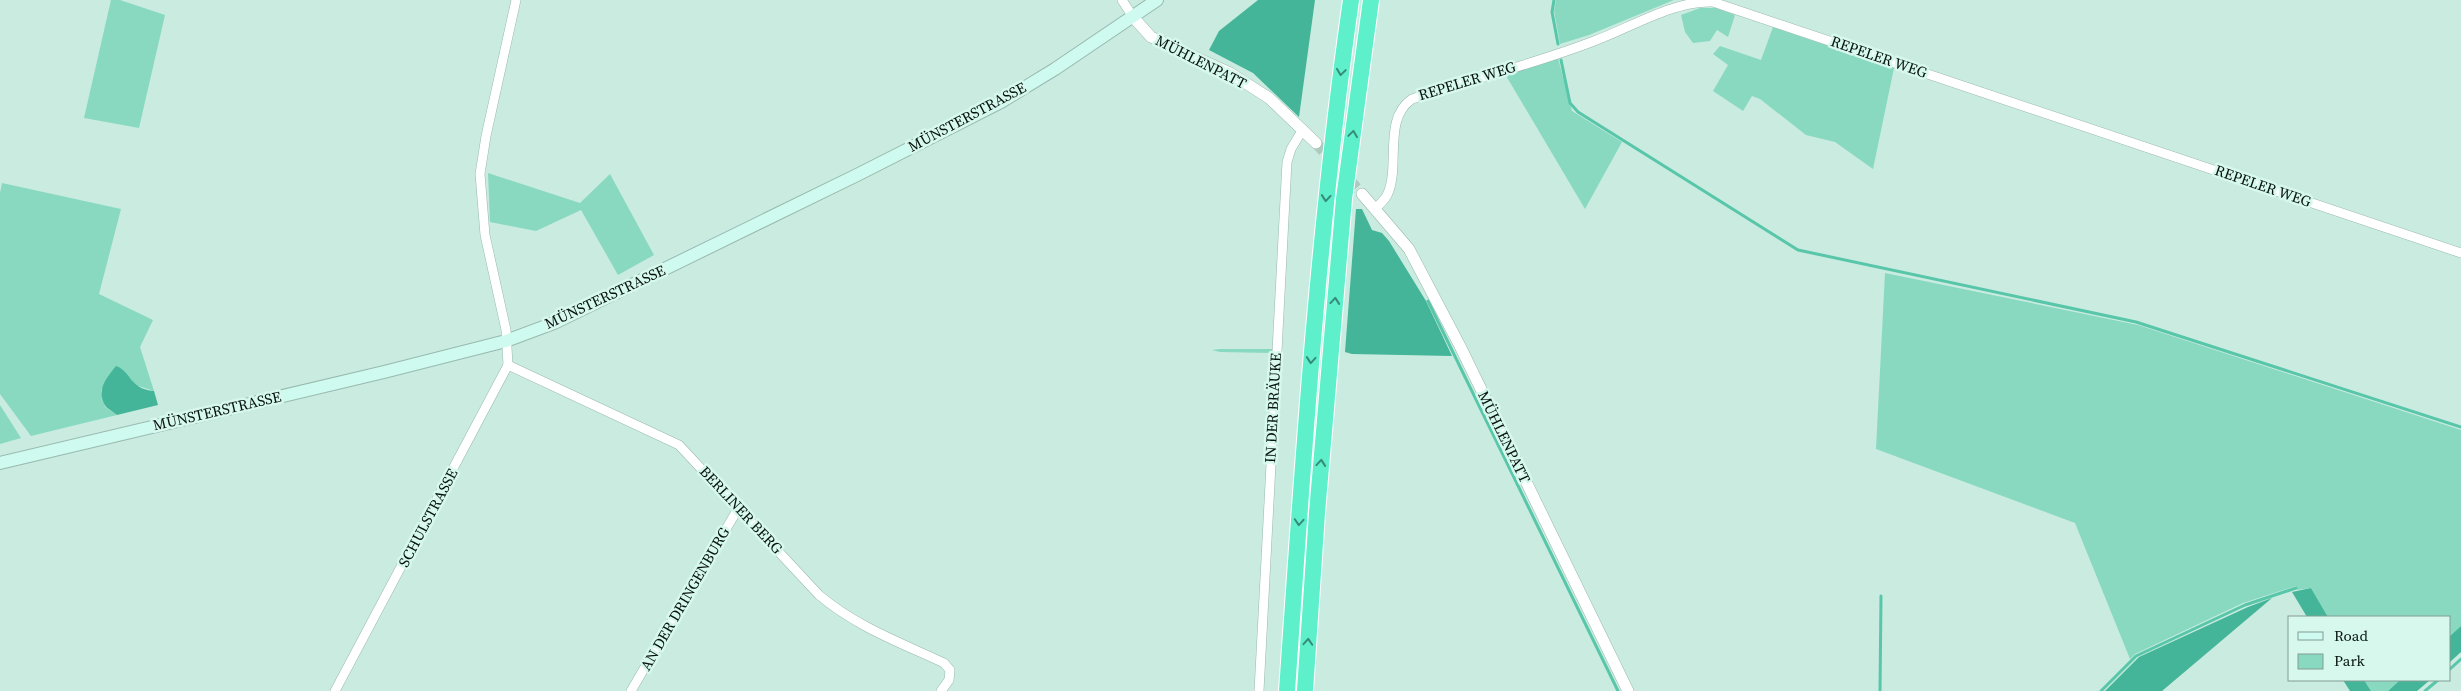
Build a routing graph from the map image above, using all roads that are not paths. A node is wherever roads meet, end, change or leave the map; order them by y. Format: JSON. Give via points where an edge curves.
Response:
{"nodes":[{"id":1,"x":516,"y":0,"type":"edge"},
{"id":2,"x":1122,"y":0,"type":"edge"},
{"id":3,"x":1157,"y":0,"type":"edge"},
{"id":4,"x":1351,"y":0,"type":"edge"},
{"id":5,"x":1371,"y":0,"type":"edge"},
{"id":6,"x":1133,"y":17,"type":"junction"},
{"id":7,"x":1302,"y":129,"type":"junction"},
{"id":8,"x":1316,"y":143,"type":"tunnel mouth"},
{"id":9,"x":1362,"y":194,"type":"tunnel mouth"},
{"id":10,"x":1376,"y":208,"type":"junction"},
{"id":11,"x":2461,"y":253,"type":"edge"},
{"id":12,"x":506,"y":341,"type":"junction"},
{"id":13,"x":508,"y":365,"type":"junction"},
{"id":14,"x":0,"y":463,"type":"edge"},
{"id":15,"x":739,"y":507,"type":"junction"},
{"id":16,"x":335,"y":691,"type":"edge"},
{"id":17,"x":631,"y":691,"type":"edge"},
{"id":18,"x":941,"y":691,"type":"edge"},
{"id":19,"x":1259,"y":691,"type":"edge"},
{"id":20,"x":1287,"y":691,"type":"edge"},
{"id":21,"x":1305,"y":691,"type":"edge"},
{"id":22,"x":1628,"y":691,"type":"edge"}],
"edges":[{"from":1,"to":12,"type":"street","via":[[480,174],[485,235]]},
{"from":2,"to":6,"type":"street"},
{"from":3,"to":6,"type":"main road","name":"MÜNSTERSTRASSE"},
{"from":4,"to":20,"type":"highway","one_way":true,"via":[[1331,150],[1308,395]]},
{"from":21,"to":5,"type":"highway","one_way":true,"via":[[1344,199]]},
{"from":6,"to":7,"type":"street","name":"MÜHLENPATT","via":[[1151,37],[1230,73],[1269,98]]},
{"from":6,"to":12,"type":"main road","name":"MÜNSTERSTRASSE","via":[[1001,102],[563,318]]},
{"from":7,"to":8,"type":"street","name":"MÜHLENPATT"},
{"from":7,"to":19,"type":"street","name":"IN DER BRÄUKE","via":[[1291,148],[1288,162]]},
{"from":9,"to":10,"type":"street","name":"MÜHLENPATT"},
{"from":10,"to":11,"type":"street","name":"REPELER WEG","via":[[1387,196],[1391,183],[1398,114],[1412,98],[1594,42],[1698,0],[1713,2]]},
{"from":10,"to":22,"type":"street","name":"MÜHLENPATT","via":[[1410,249]]},
{"from":12,"to":13,"type":"street"},
{"from":12,"to":14,"type":"main road","name":"MÜNSTERSTRASSE"},
{"from":13,"to":15,"type":"street","name":"BERLINER BERG","via":[[679,445]]},
{"from":13,"to":16,"type":"street","name":"SCHULSTRASSE"},
{"from":15,"to":17,"type":"street","name":"AN DER DRINGENBURG"},
{"from":15,"to":18,"type":"street","name":"BERLINER BERG","via":[[834,608],[863,626],[944,663],[950,670],[949,680]]}]}
